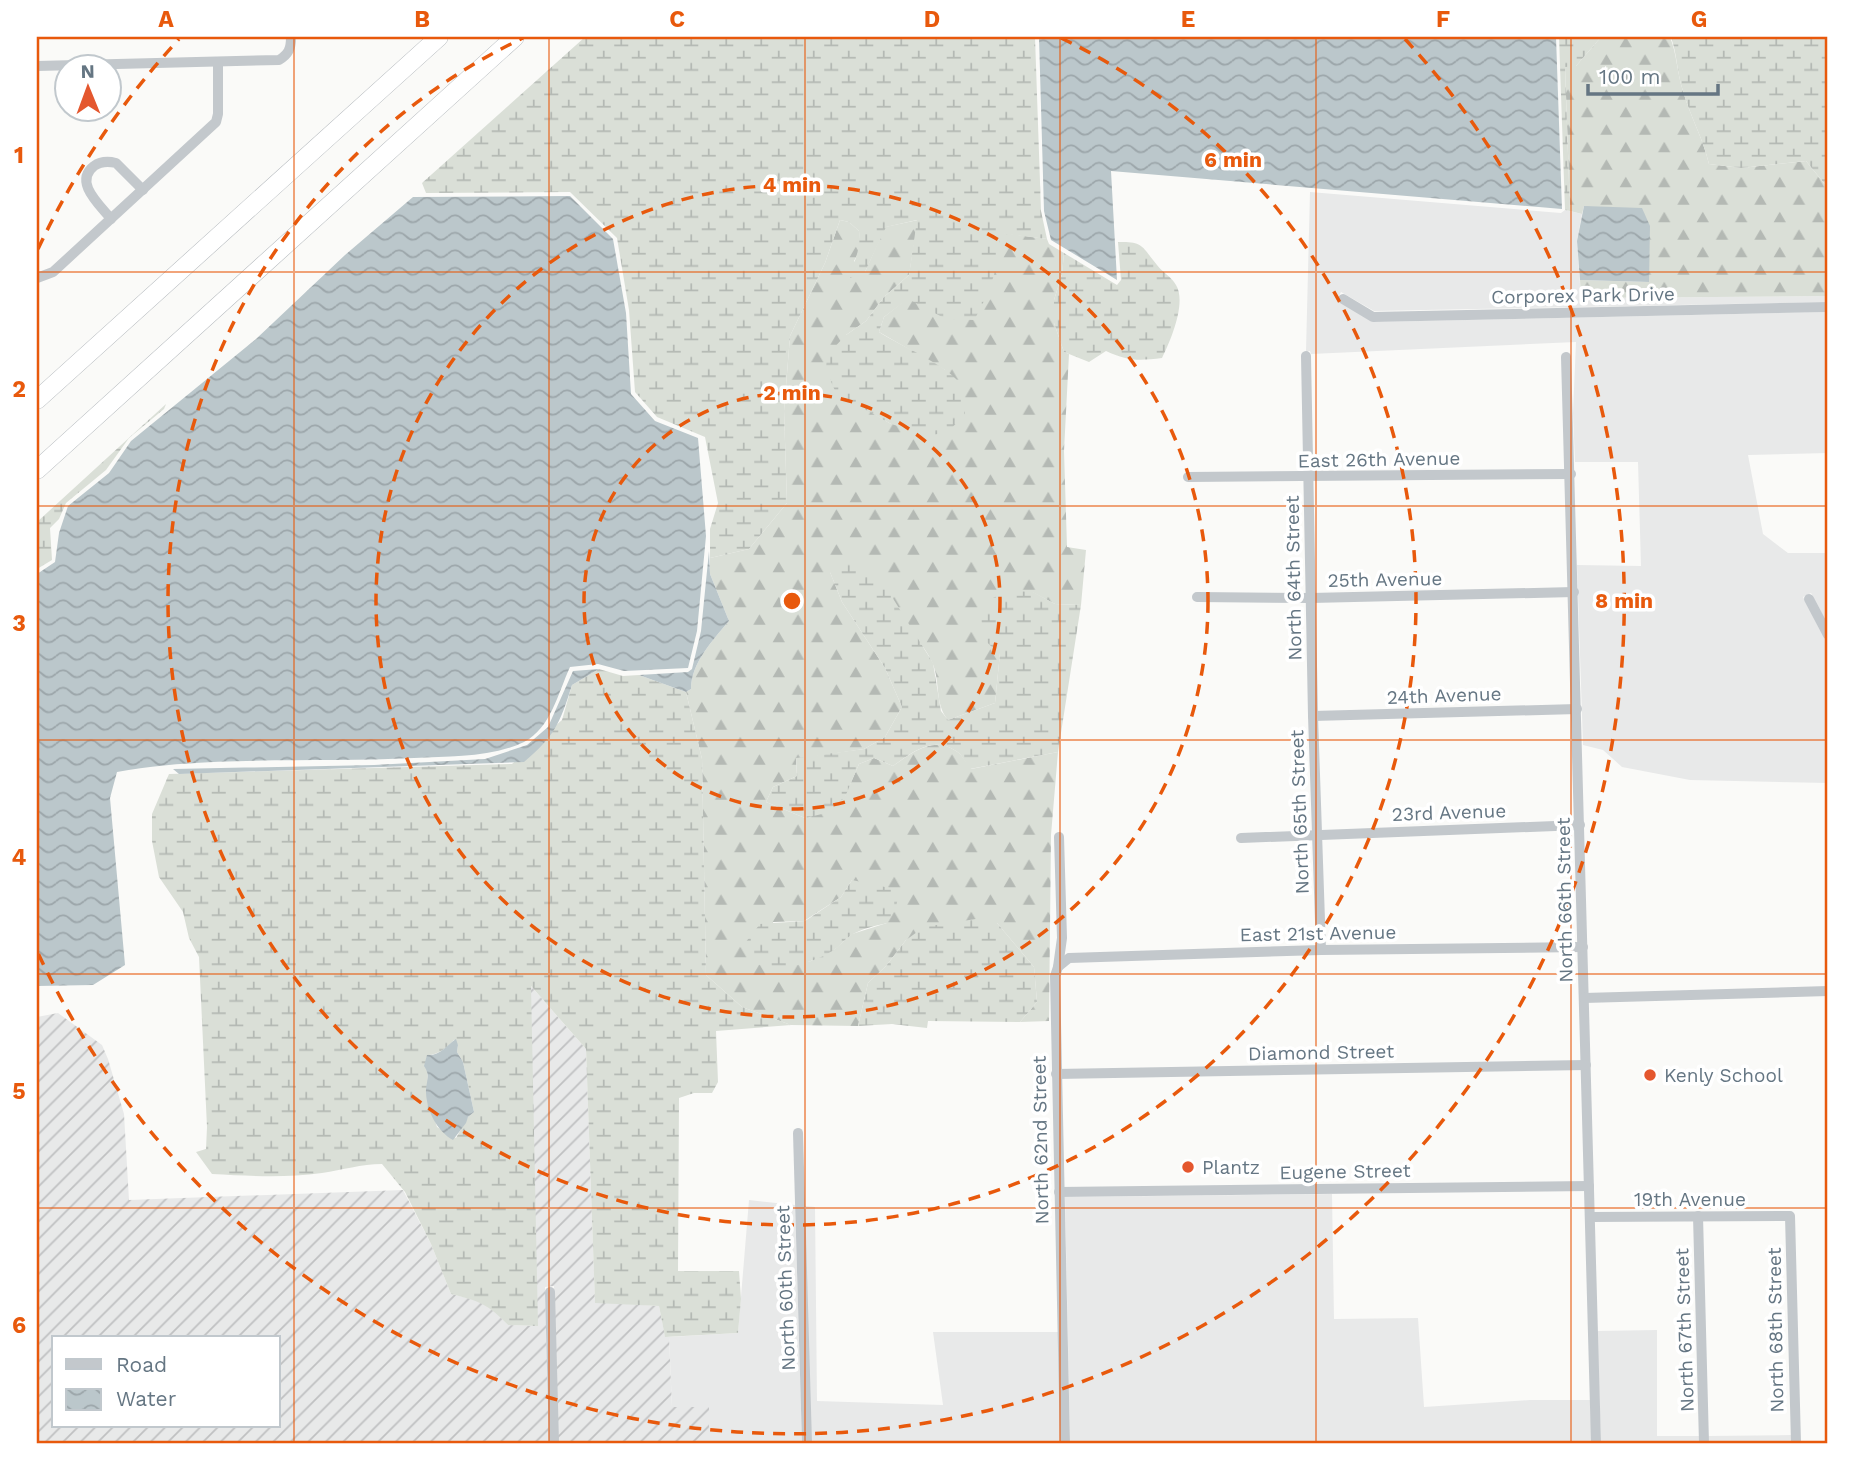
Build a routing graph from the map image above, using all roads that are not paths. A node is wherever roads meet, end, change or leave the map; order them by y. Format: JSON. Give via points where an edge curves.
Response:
{"nodes":[{"id":1,"x":291,"y":37,"type":"edge"},
{"id":2,"x":439,"y":37,"type":"edge"},
{"id":3,"x":515,"y":37,"type":"edge"},
{"id":4,"x":218,"y":62,"type":"junction"},
{"id":5,"x":37,"y":66,"type":"edge"},
{"id":6,"x":143,"y":190,"type":"junction"},
{"id":7,"x":111,"y":219,"type":"junction"},
{"id":8,"x":37,"y":278,"type":"edge"},
{"id":9,"x":1343,"y":299,"type":"dead end"},
{"id":10,"x":1828,"y":307,"type":"edge"},
{"id":11,"x":1306,"y":356,"type":"dead end"},
{"id":12,"x":1566,"y":357,"type":"dead end"},
{"id":13,"x":37,"y":400,"type":"edge"},
{"id":14,"x":37,"y":470,"type":"edge"},
{"id":15,"x":1571,"y":474,"type":"junction"},
{"id":16,"x":1188,"y":477,"type":"dead end"},
{"id":17,"x":1308,"y":477,"type":"junction"},
{"id":18,"x":1574,"y":592,"type":"junction"},
{"id":19,"x":1197,"y":597,"type":"dead end"},
{"id":20,"x":1311,"y":598,"type":"junction"},
{"id":21,"x":1810,"y":599,"type":"dead end"},
{"id":22,"x":1828,"y":635,"type":"edge"},
{"id":23,"x":1577,"y":709,"type":"junction"},
{"id":24,"x":1313,"y":716,"type":"junction"},
{"id":25,"x":1580,"y":825,"type":"junction"},
{"id":26,"x":1318,"y":834,"type":"junction"},
{"id":27,"x":1059,"y":837,"type":"dead end"},
{"id":28,"x":1241,"y":838,"type":"dead end"},
{"id":29,"x":1583,"y":947,"type":"junction"},
{"id":30,"x":1321,"y":950,"type":"junction"},
{"id":31,"x":1058,"y":967,"type":"junction"},
{"id":32,"x":1828,"y":991,"type":"edge"},
{"id":33,"x":1584,"y":998,"type":"junction"},
{"id":34,"x":1586,"y":1065,"type":"junction"},
{"id":35,"x":1056,"y":1074,"type":"junction"},
{"id":36,"x":798,"y":1133,"type":"dead end"},
{"id":37,"x":1589,"y":1186,"type":"junction"},
{"id":38,"x":1059,"y":1192,"type":"junction"},
{"id":39,"x":1698,"y":1216,"type":"junction"},
{"id":40,"x":1790,"y":1216,"type":"joint"},
{"id":41,"x":1590,"y":1217,"type":"junction"},
{"id":42,"x":550,"y":1292,"type":"dead end"},
{"id":43,"x":554,"y":1443,"type":"edge"},
{"id":44,"x":807,"y":1443,"type":"edge"},
{"id":45,"x":1065,"y":1443,"type":"edge"},
{"id":46,"x":1596,"y":1443,"type":"edge"},
{"id":47,"x":1704,"y":1443,"type":"edge"},
{"id":48,"x":1796,"y":1443,"type":"edge"}],
"edges":[{"from":1,"to":4,"type":"street","via":[[291,48],[279,60]]},
{"from":2,"to":13,"type":"highway"},
{"from":3,"to":14,"type":"highway"},
{"from":4,"to":5,"type":"street"},
{"from":4,"to":6,"type":"street","via":[[216,122]]},
{"from":6,"to":7,"type":"street"},
{"from":6,"to":7,"type":"street","via":[[116,163],[95,165],[87,176],[88,190]]},
{"from":7,"to":8,"type":"street","via":[[53,272]]},
{"from":9,"to":10,"type":"street","name":"Corporex Park Drive","via":[[1373,317]]},
{"from":11,"to":17,"type":"street","name":"North 64th Street"},
{"from":12,"to":15,"type":"street","name":"North 66th Street"},
{"from":15,"to":17,"type":"street","name":"East 26th Avenue"},
{"from":15,"to":18,"type":"street","name":"North 66th Street"},
{"from":16,"to":17,"type":"street","name":"East 26th Avenue"},
{"from":17,"to":20,"type":"street","name":"North 64th Street"},
{"from":18,"to":20,"type":"street","name":"25th Avenue"},
{"from":18,"to":23,"type":"street","name":"North 66th Street"},
{"from":19,"to":20,"type":"street","name":"25th Avenue"},
{"from":20,"to":24,"type":"street","name":"North 64th Street"},
{"from":21,"to":22,"type":"street"},
{"from":23,"to":24,"type":"street","name":"24th Avenue"},
{"from":23,"to":25,"type":"street","name":"North 66th Street"},
{"from":24,"to":26,"type":"street","name":"North 65th Street"},
{"from":25,"to":26,"type":"street","name":"23rd Avenue"},
{"from":25,"to":29,"type":"street","name":"North 66th Street"},
{"from":26,"to":28,"type":"street","name":"23rd Avenue"},
{"from":26,"to":30,"type":"street","name":"North 65th Street"},
{"from":27,"to":31,"type":"street","name":"North 62nd Street","via":[[1062,938]]},
{"from":29,"to":30,"type":"street","name":"East 21st Avenue"},
{"from":29,"to":33,"type":"street","name":"North 66th Street"},
{"from":30,"to":31,"type":"street","name":"East 21st Avenue","via":[[1069,958]]},
{"from":31,"to":35,"type":"street","name":"North 62nd Street"},
{"from":32,"to":33,"type":"street"},
{"from":33,"to":34,"type":"street","name":"North 66th Street"},
{"from":34,"to":35,"type":"street","name":"Diamond Street"},
{"from":34,"to":37,"type":"street","name":"North 66th Street"},
{"from":35,"to":38,"type":"street","name":"North 62nd Street"},
{"from":36,"to":44,"type":"street","name":"North 60th Street"},
{"from":37,"to":38,"type":"street","name":"Eugene Street"},
{"from":37,"to":41,"type":"street","name":"North 66th Street"},
{"from":38,"to":45,"type":"street","name":"North 62nd Street"},
{"from":39,"to":40,"type":"street","name":"19th Avenue"},
{"from":39,"to":41,"type":"street","name":"19th Avenue"},
{"from":39,"to":47,"type":"street","name":"North 67th Street"},
{"from":40,"to":48,"type":"street","name":"North 68th Street"},
{"from":41,"to":46,"type":"street","name":"North 66th Street"},
{"from":42,"to":43,"type":"street"}]}
